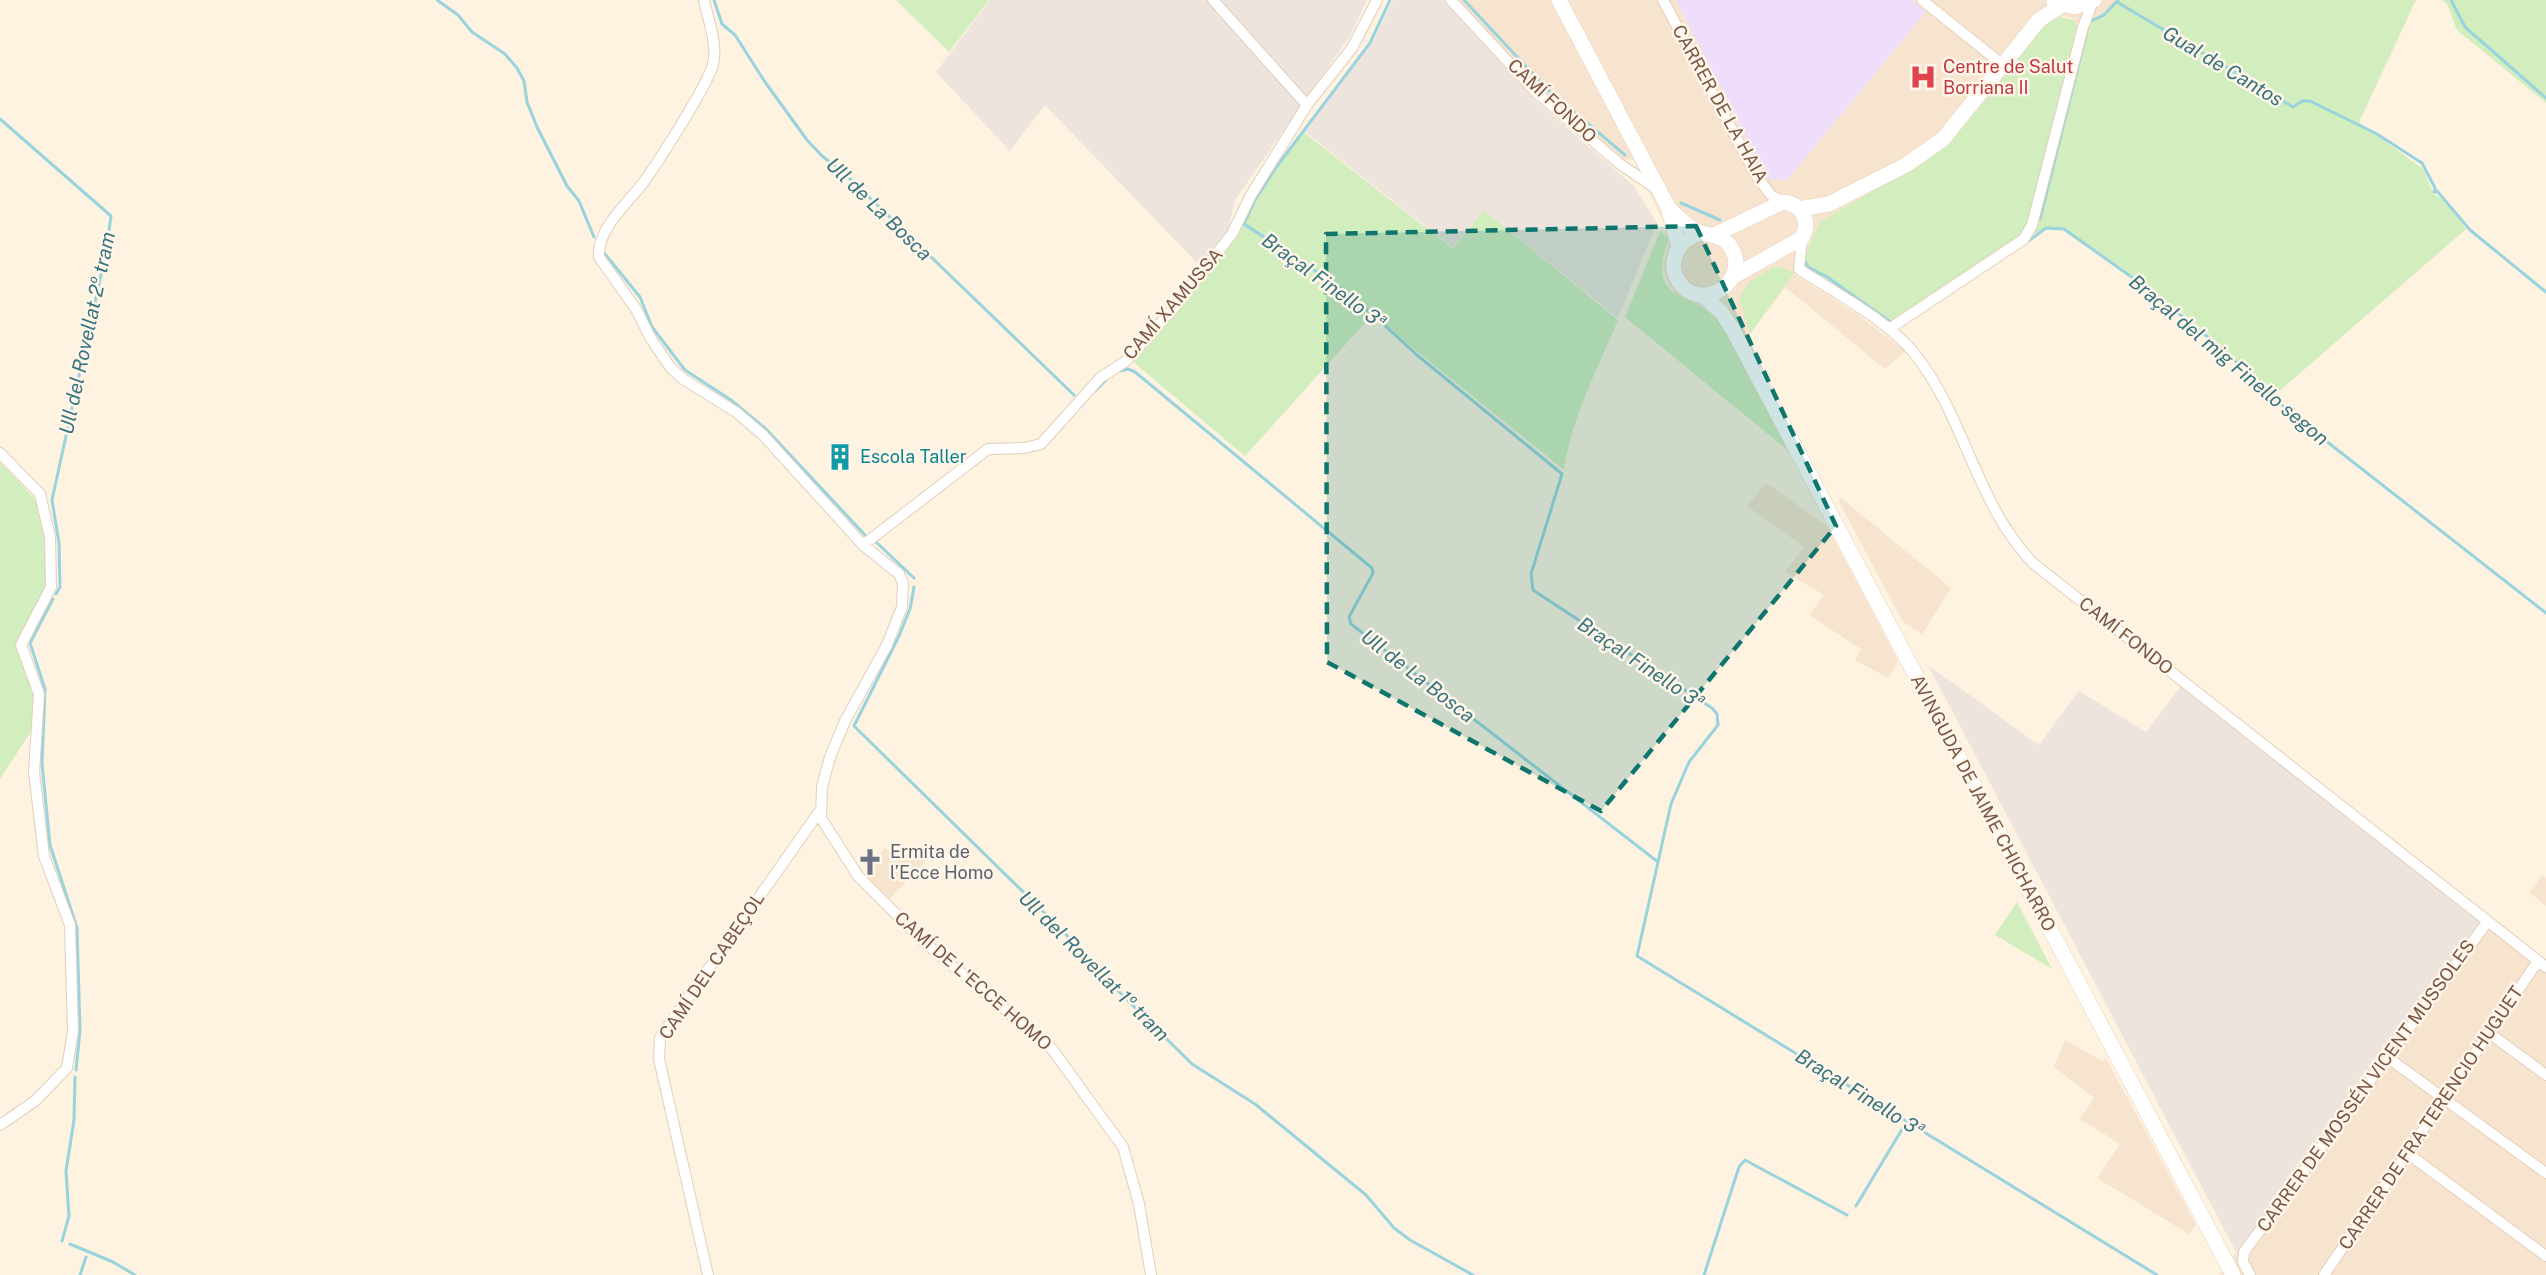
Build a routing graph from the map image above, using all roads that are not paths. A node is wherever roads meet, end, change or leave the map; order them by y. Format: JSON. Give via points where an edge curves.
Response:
{"nodes":[{"id":1,"x":704,"y":0,"type":"edge"},
{"id":2,"x":1213,"y":0,"type":"edge"},
{"id":3,"x":1377,"y":0,"type":"edge"},
{"id":4,"x":1451,"y":0,"type":"edge"},
{"id":5,"x":1558,"y":0,"type":"edge"},
{"id":6,"x":1663,"y":0,"type":"edge"},
{"id":7,"x":1922,"y":0,"type":"edge"},
{"id":8,"x":2045,"y":0,"type":"edge"},
{"id":9,"x":2094,"y":1,"type":"edge"},
{"id":10,"x":2063,"y":4,"type":"edge"},
{"id":11,"x":2039,"y":20,"type":"junction"},
{"id":12,"x":2083,"y":27,"type":"junction"},
{"id":13,"x":2003,"y":65,"type":"junction"},
{"id":14,"x":1307,"y":105,"type":"junction"},
{"id":15,"x":1661,"y":193,"type":"junction"},
{"id":16,"x":1783,"y":202,"type":"junction"},
{"id":17,"x":1829,"y":204,"type":"junction"},
{"id":18,"x":1668,"y":207,"type":"junction"},
{"id":19,"x":1799,"y":209,"type":"junction"},
{"id":20,"x":1804,"y":233,"type":"junction"},
{"id":21,"x":1708,"y":234,"type":"junction"},
{"id":22,"x":1679,"y":248,"type":"junction"},
{"id":23,"x":1731,"y":280,"type":"junction"},
{"id":24,"x":1703,"y":295,"type":"junction"},
{"id":25,"x":1733,"y":330,"type":"junction"},
{"id":26,"x":1889,"y":330,"type":"junction"},
{"id":27,"x":0,"y":453,"type":"edge"},
{"id":28,"x":863,"y":545,"type":"junction"},
{"id":29,"x":819,"y":812,"type":"junction"},
{"id":30,"x":2488,"y":921,"type":"junction"},
{"id":31,"x":2542,"y":964,"type":"edge"},
{"id":32,"x":2489,"y":1033,"type":"junction"},
{"id":33,"x":2387,"y":1057,"type":"junction"},
{"id":34,"x":2546,"y":1075,"type":"edge"},
{"id":35,"x":2444,"y":1099,"type":"junction"},
{"id":36,"x":0,"y":1125,"type":"edge"},
{"id":37,"x":2407,"y":1153,"type":"junction"},
{"id":38,"x":2546,"y":1173,"type":"edge"},
{"id":39,"x":2546,"y":1256,"type":"edge"},
{"id":40,"x":2232,"y":1274,"type":"edge"},
{"id":41,"x":2249,"y":1274,"type":"edge"},
{"id":42,"x":708,"y":1275,"type":"edge"},
{"id":43,"x":1151,"y":1275,"type":"edge"},
{"id":44,"x":2324,"y":1275,"type":"edge"}],
"edges":[{"from":1,"to":28,"type":"street","via":[[715,50],[709,75],[644,182],[606,231],[598,248],[599,257],[671,368],[763,435]]},
{"from":2,"to":14,"type":"street"},
{"from":3,"to":14,"type":"street","name":"CAMÍ XAMUSSA","via":[[1352,48]]},
{"from":4,"to":15,"type":"street","name":"CAMÍ FONDO","via":[[1536,92],[1620,164]]},
{"from":5,"to":15,"type":"street"},
{"from":6,"to":16,"type":"street","name":"CARRER DE LA HAIA","via":[[1757,177],[1771,195]]},
{"from":7,"to":13,"type":"street"},
{"from":8,"to":11,"type":"street"},
{"from":9,"to":10,"type":"street"},
{"from":9,"to":12,"type":"street"},
{"from":10,"to":11,"type":"street"},
{"from":10,"to":12,"type":"street"},
{"from":11,"to":13,"type":"street"},
{"from":12,"to":26,"type":"street","via":[[2032,225],[2024,239]]},
{"from":13,"to":17,"type":"street","via":[[1943,139],[1906,165]]},
{"from":14,"to":28,"type":"street","name":"CAMÍ XAMUSSA","via":[[1251,195],[1232,234],[1126,361],[1100,378],[1041,444],[988,449]]},
{"from":15,"to":18,"type":"street"},
{"from":16,"to":19,"type":"street"},
{"from":16,"to":21,"type":"street"},
{"from":17,"to":19,"type":"street"},
{"from":17,"to":20,"type":"street"},
{"from":18,"to":21,"type":"street","via":[[1682,221]]},
{"from":18,"to":22,"type":"street"},
{"from":19,"to":20,"type":"street","via":[[1806,221]]},
{"from":20,"to":23,"type":"street"},
{"from":20,"to":26,"type":"street","name":"CAMÍ FONDO","via":[[1799,269]]},
{"from":21,"to":22,"type":"street","via":[[1689,238]]},
{"from":21,"to":23,"type":"street","via":[[1727,242],[1734,254]]},
{"from":22,"to":24,"type":"street","via":[[1674,261],[1679,281],[1689,291]]},
{"from":23,"to":24,"type":"street","via":[[1717,293]]},
{"from":23,"to":25,"type":"street","via":[[1728,303]]},
{"from":24,"to":25,"type":"street"},
{"from":25,"to":40,"type":"street","name":"AVINGUDA DE JAIME CHICHARRO"},
{"from":26,"to":30,"type":"street","name":"CAMÍ FONDO","via":[[1915,354],[1934,383],[2011,538],[2034,564]]},
{"from":27,"to":36,"type":"street","via":[[40,494],[51,537],[51,587],[21,645],[39,694],[34,772],[44,856],[70,925],[73,1031],[67,1068],[35,1101]]},
{"from":28,"to":29,"type":"street","via":[[899,574],[903,584],[902,607],[830,757]]},
{"from":29,"to":42,"type":"street","name":"CAMÍ DEL CABEÇOL","via":[[660,1038],[659,1059]]},
{"from":29,"to":43,"type":"street","name":"CAMÍ DE L'ECCE HOMO","via":[[858,876],[925,943],[1052,1049],[1123,1147],[1139,1204]]},
{"from":30,"to":31,"type":"street","name":"CAMÍ FONDO"},
{"from":30,"to":33,"type":"street","name":"CARRER DE MOSSÉN VICENT MUSSOLES"},
{"from":31,"to":32,"type":"street","name":"CARRER DE FRA TERENCIO HUGUET"},
{"from":32,"to":34,"type":"street"},
{"from":32,"to":35,"type":"street","name":"CARRER DE FRA TERENCIO HUGUET"},
{"from":33,"to":35,"type":"street"},
{"from":33,"to":41,"type":"street","name":"CARRER DE MOSSÉN VICENT MUSSOLES","via":[[2244,1252],[2243,1262]]},
{"from":35,"to":37,"type":"street","name":"CARRER DE FRA TERENCIO HUGUET"},
{"from":35,"to":38,"type":"street"},
{"from":37,"to":39,"type":"street"},
{"from":37,"to":44,"type":"street","name":"CARRER DE FRA TERENCIO HUGUET"},
{"from":40,"to":41,"type":"street"}]}
